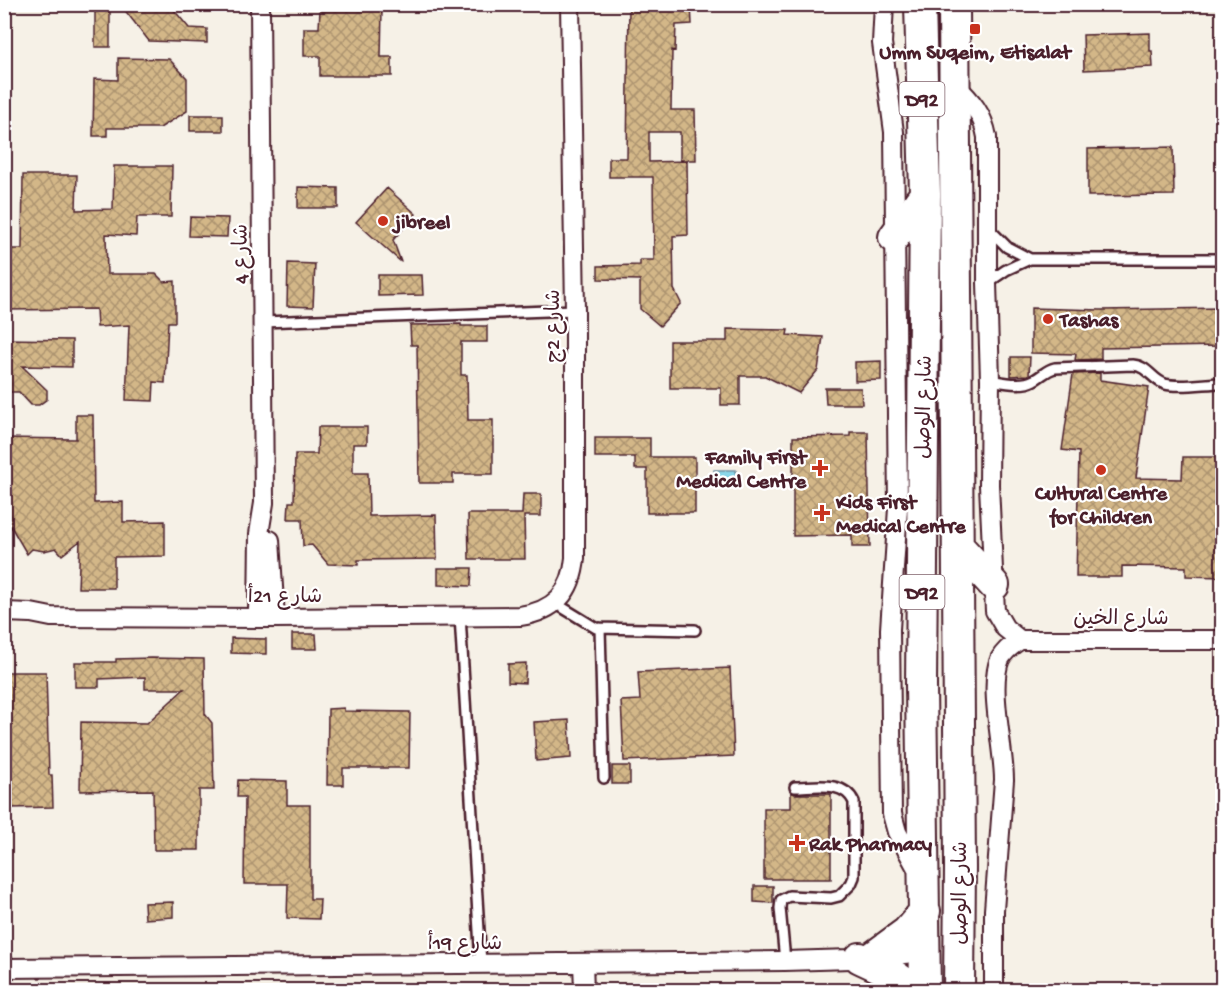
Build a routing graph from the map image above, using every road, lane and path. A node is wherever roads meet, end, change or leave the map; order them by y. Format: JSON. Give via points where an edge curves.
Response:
{"nodes":[{"id":1,"x":260,"y":4,"type":"edge"},
{"id":2,"x":570,"y":4,"type":"edge"},
{"id":3,"x":884,"y":4,"type":"edge"},
{"id":4,"x":920,"y":4,"type":"edge"},
{"id":5,"x":954,"y":4,"type":"edge"},
{"id":6,"x":955,"y":85,"type":"junction"},
{"id":7,"x":925,"y":194,"type":"junction"},
{"id":8,"x":988,"y":228,"type":"junction"},
{"id":9,"x":894,"y":237,"type":"junction"},
{"id":10,"x":1030,"y":259,"type":"junction"},
{"id":11,"x":1222,"y":259,"type":"edge"},
{"id":12,"x":987,"y":283,"type":"junction"},
{"id":13,"x":575,"y":310,"type":"junction"},
{"id":14,"x":263,"y":322,"type":"junction"},
{"id":15,"x":990,"y":380,"type":"junction"},
{"id":16,"x":1222,"y":382,"type":"edge"},
{"id":17,"x":958,"y":546,"type":"junction"},
{"id":18,"x":994,"y":585,"type":"junction"},
{"id":19,"x":555,"y":603,"type":"junction"},
{"id":20,"x":4,"y":612,"type":"edge"},
{"id":21,"x":460,"y":616,"type":"junction"},
{"id":22,"x":51,"y":617,"type":"junction"},
{"id":23,"x":267,"y":618,"type":"junction"},
{"id":24,"x":4,"y":623,"type":"edge"},
{"id":25,"x":600,"y":628,"type":"junction"},
{"id":26,"x":695,"y":630,"type":"dead end"},
{"id":27,"x":1020,"y":640,"type":"junction"},
{"id":28,"x":1222,"y":640,"type":"edge"},
{"id":29,"x":604,"y":778,"type":"dead end"},
{"id":30,"x":795,"y":787,"type":"dead end"},
{"id":31,"x":925,"y":897,"type":"junction"},
{"id":32,"x":925,"y":952,"type":"junction"},
{"id":33,"x":866,"y":958,"type":"junction"},
{"id":34,"x":786,"y":961,"type":"junction"},
{"id":35,"x":590,"y":963,"type":"junction"},
{"id":36,"x":481,"y":964,"type":"junction"},
{"id":37,"x":4,"y":968,"type":"edge"},
{"id":38,"x":584,"y":990,"type":"edge"},
{"id":39,"x":596,"y":990,"type":"edge"},
{"id":40,"x":912,"y":990,"type":"edge"},
{"id":41,"x":925,"y":990,"type":"edge"},
{"id":42,"x":945,"y":990,"type":"edge"},
{"id":43,"x":959,"y":990,"type":"edge"},
{"id":44,"x":994,"y":990,"type":"edge"}],
"edges":[{"from":1,"to":14,"type":"street","name":"شارع 4"},
{"from":2,"to":13,"type":"street","name":"شارع 2ج"},
{"from":3,"to":9,"type":"street","via":[[882,43],[893,123]]},
{"from":4,"to":7,"type":"main road","name":"شارع الوصل","number":"D92"},
{"from":5,"to":6,"type":"main road","name":"شارع الوصل","number":"D92"},
{"from":6,"to":8,"type":"street","via":[[984,124],[987,137]]},
{"from":6,"to":17,"type":"main road","name":"شارع الوصل","number":"D92"},
{"from":7,"to":9,"type":"main road"},
{"from":7,"to":31,"type":"main road","name":"شارع الوصل","number":"D92","via":[[921,686]]},
{"from":8,"to":10,"type":"lane","via":[[1007,246]]},
{"from":8,"to":12,"type":"street"},
{"from":9,"to":31,"type":"street","via":[[898,508],[890,629],[892,814]]},
{"from":10,"to":11,"type":"lane"},
{"from":10,"to":12,"type":"lane"},
{"from":12,"to":15,"type":"street"},
{"from":13,"to":14,"type":"lane"},
{"from":13,"to":19,"type":"street","name":"شارع 2ج","via":[[575,558],[570,583]]},
{"from":14,"to":23,"type":"street","name":"شارع 4","via":[[264,503],[259,534]]},
{"from":15,"to":16,"type":"lane","via":[[1024,383],[1055,368],[1133,365],[1144,368],[1165,384]]},
{"from":15,"to":18,"type":"street","via":[[989,486]]},
{"from":17,"to":18,"type":"main road"},
{"from":17,"to":43,"type":"main road","name":"شارع الوصل","number":"D92"},
{"from":18,"to":27,"type":"street","via":[[999,620]]},
{"from":19,"to":21,"type":"street","name":"شارع 21أ","via":[[519,616]]},
{"from":19,"to":25,"type":"lane"},
{"from":20,"to":22,"type":"street","name":"شارع 21أ"},
{"from":21,"to":23,"type":"street","name":"شارع 21أ"},
{"from":21,"to":36,"type":"lane"},
{"from":22,"to":23,"type":"street","name":"شارع 21أ"},
{"from":22,"to":24,"type":"street","name":"شارع 21أ"},
{"from":25,"to":26,"type":"lane"},
{"from":25,"to":29,"type":"lane"},
{"from":27,"to":28,"type":"street","name":"شارع الخين"},
{"from":27,"to":44,"type":"street","via":[[1000,661],[995,689],[1004,780],[994,889]]},
{"from":30,"to":34,"type":"lane","via":[[836,787],[851,796],[854,877],[846,891],[831,898],[789,896],[781,900]]},
{"from":31,"to":32,"type":"main road","name":"شارع الوصل","number":"D92"},
{"from":31,"to":33,"type":"main road","via":[[907,932]]},
{"from":32,"to":33,"type":"street","name":"شارع 19أ"},
{"from":32,"to":41,"type":"main road","name":"شارع الوصل","number":"D92"},
{"from":32,"to":42,"type":"main road","via":[[944,957]]},
{"from":33,"to":34,"type":"street","name":"شارع 19أ"},
{"from":33,"to":40,"type":"main road"},
{"from":34,"to":35,"type":"street","name":"شارع 19أ"},
{"from":35,"to":36,"type":"street","name":"شارع 19أ"},
{"from":35,"to":38,"type":"street"},
{"from":35,"to":39,"type":"street"},
{"from":36,"to":37,"type":"street","name":"شارع 19أ"}]}
